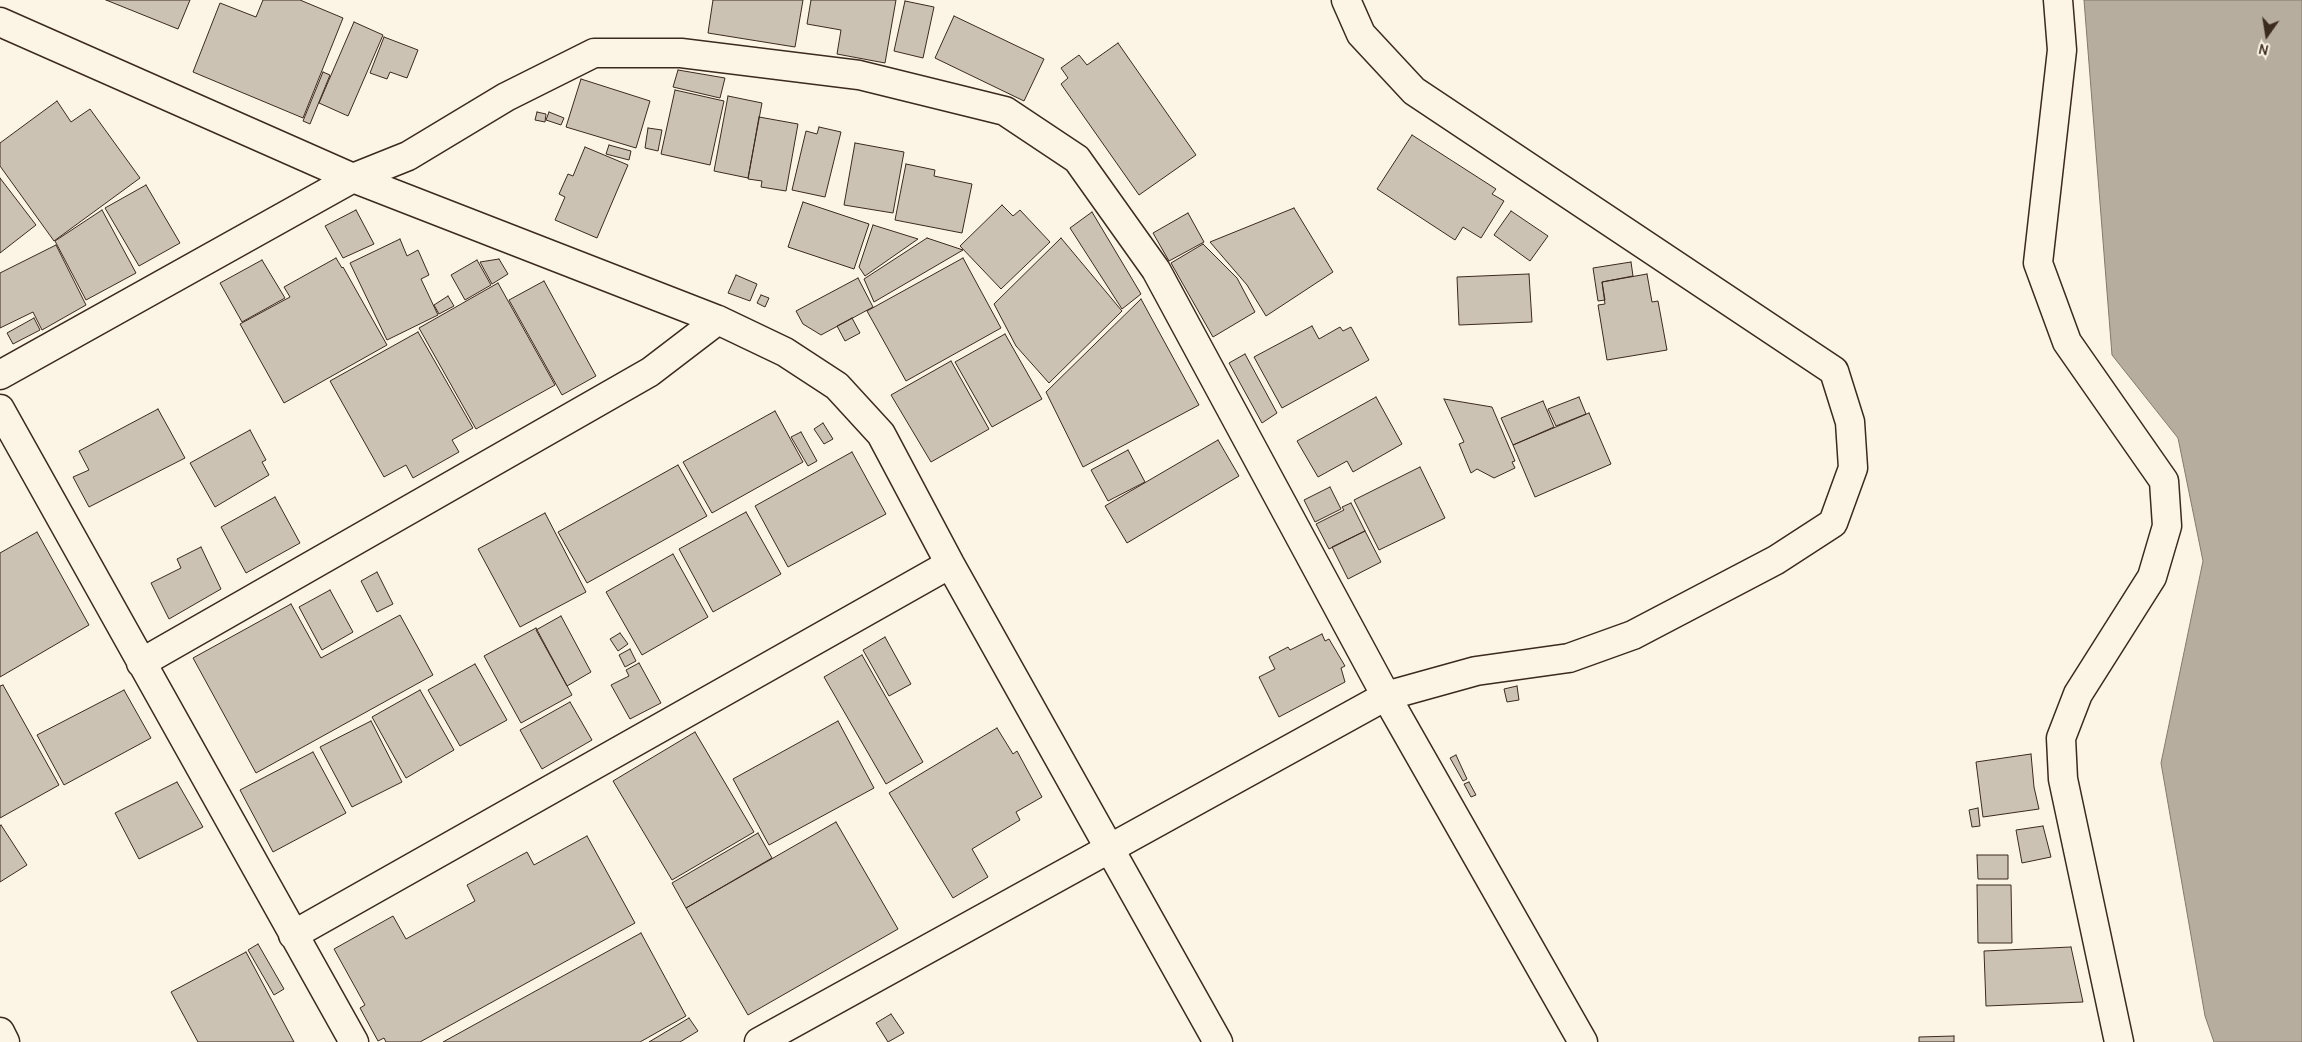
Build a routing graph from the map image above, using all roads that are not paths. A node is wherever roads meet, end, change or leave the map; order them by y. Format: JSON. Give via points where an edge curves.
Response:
{"nodes":[{"id":1,"x":1346,"y":0,"type":"edge"},
{"id":2,"x":2058,"y":0,"type":"edge"},
{"id":3,"x":0,"y":22,"type":"edge"},
{"id":4,"x":353,"y":178,"type":"junction"},
{"id":5,"x":718,"y":320,"type":"junction"},
{"id":6,"x":0,"y":375,"type":"edge"},
{"id":7,"x":0,"y":409,"type":"edge"},
{"id":8,"x":950,"y":564,"type":"junction"},
{"id":9,"x":141,"y":663,"type":"junction"},
{"id":10,"x":1386,"y":696,"type":"junction"},
{"id":11,"x":1109,"y":850,"type":"junction"},
{"id":12,"x":293,"y":934,"type":"junction"},
{"id":13,"x":0,"y":1032,"type":"edge"},
{"id":14,"x":6,"y":1042,"type":"edge"},
{"id":15,"x":354,"y":1042,"type":"edge"},
{"id":16,"x":759,"y":1042,"type":"edge"},
{"id":17,"x":1218,"y":1042,"type":"edge"},
{"id":18,"x":1583,"y":1042,"type":"edge"},
{"id":19,"x":2119,"y":1042,"type":"edge"}],
"edges":[{"from":1,"to":10,"type":"street","via":[[1361,34],[1414,91],[1834,371],[1850,422],[1853,468],[1832,523],[1776,560],[1633,634],[1569,658],[1476,671]]},
{"from":2,"to":19,"type":"street","via":[[2062,50],[2038,263],[2067,342],[2164,481],[2166,526],[2152,577],[2078,694],[2061,738],[2063,779]]},
{"from":3,"to":4,"type":"street"},
{"from":4,"to":5,"type":"street"},
{"from":4,"to":6,"type":"street"},
{"from":4,"to":10,"type":"street","via":[[408,156],[506,97],[594,53],[680,53],[859,75],[1005,111],[1077,159],[1156,270]]},
{"from":5,"to":8,"type":"street","via":[[785,352],[837,386],[881,434]]},
{"from":5,"to":9,"type":"street","via":[[650,372]]},
{"from":7,"to":9,"type":"street"},
{"from":8,"to":11,"type":"street"},
{"from":8,"to":12,"type":"street"},
{"from":9,"to":12,"type":"street"},
{"from":10,"to":11,"type":"street"},
{"from":10,"to":18,"type":"street"},
{"from":11,"to":16,"type":"street"},
{"from":11,"to":17,"type":"street"},
{"from":12,"to":15,"type":"street"},
{"from":13,"to":14,"type":"street"}]}
